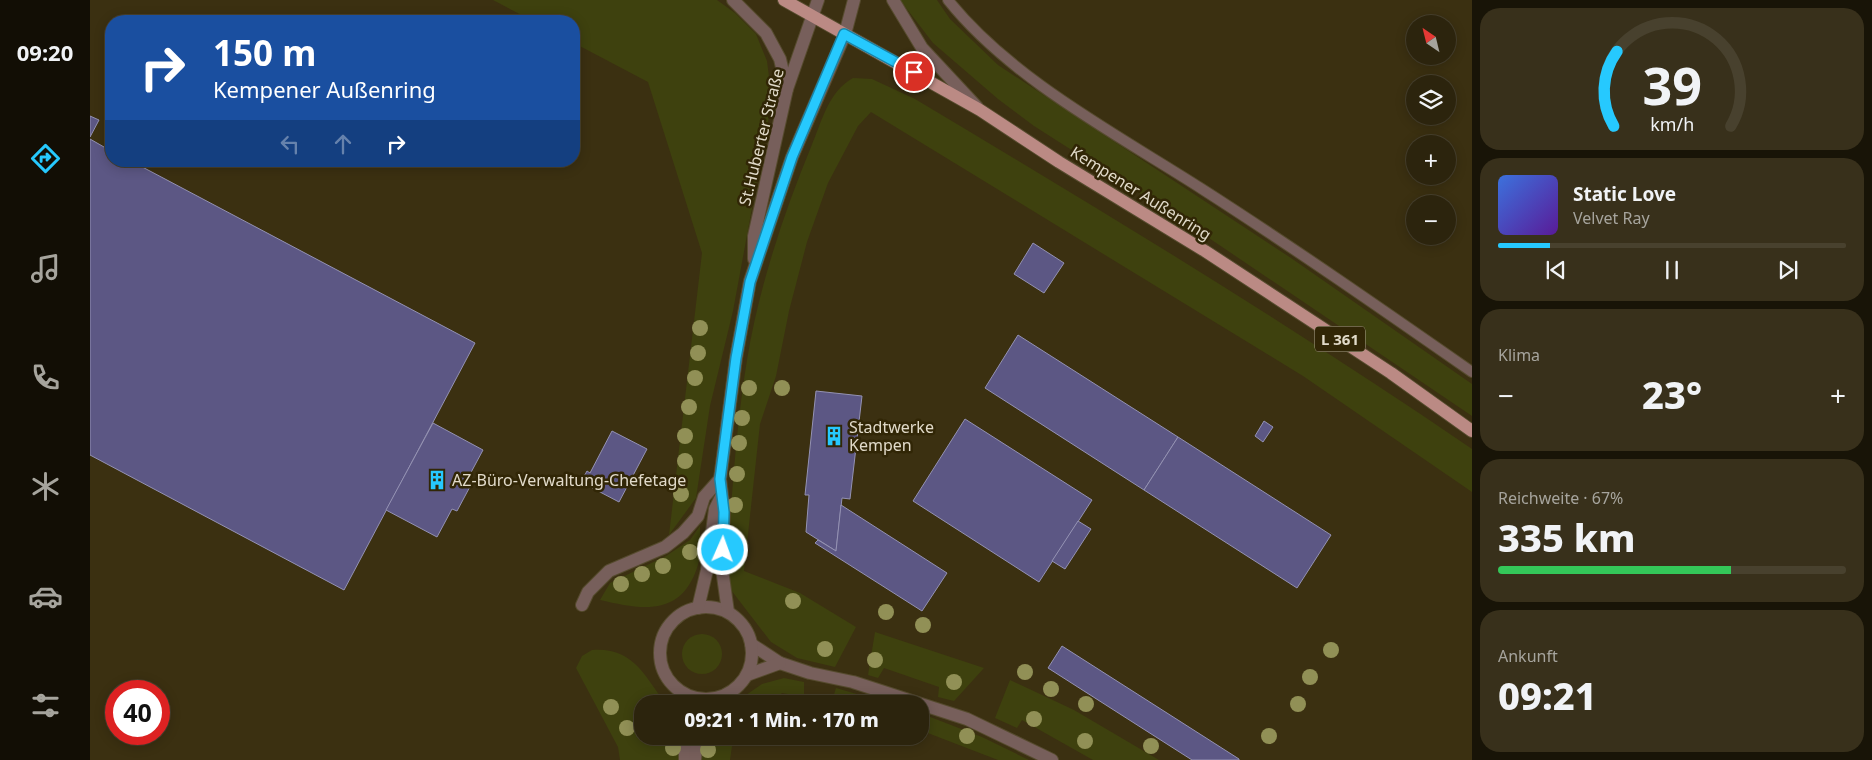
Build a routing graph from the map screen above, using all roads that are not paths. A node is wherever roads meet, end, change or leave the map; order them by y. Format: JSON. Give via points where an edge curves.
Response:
{"nodes":[{"id":1,"x":733,"y":0,"type":"edge"},
{"id":2,"x":784,"y":0,"type":"edge"},
{"id":3,"x":818,"y":0,"type":"edge"},
{"id":4,"x":854,"y":0,"type":"edge"},
{"id":5,"x":893,"y":0,"type":"edge"},
{"id":6,"x":948,"y":0,"type":"edge"},
{"id":7,"x":812,"y":16,"type":"junction"},
{"id":8,"x":844,"y":34,"type":"junction"},
{"id":9,"x":787,"y":89,"type":"junction"},
{"id":10,"x":980,"y":110,"type":"junction"},
{"id":11,"x":754,"y":269,"type":"junction"},
{"id":12,"x":1472,"y":372,"type":"edge"},
{"id":13,"x":1472,"y":431,"type":"edge"},
{"id":14,"x":720,"y":479,"type":"junction"},
{"id":15,"x":721,"y":498,"type":"junction"},
{"id":16,"x":582,"y":605,"type":"dead end"},
{"id":17,"x":698,"y":608,"type":"junction"},
{"id":18,"x":728,"y":612,"type":"junction"},
{"id":19,"x":751,"y":644,"type":"junction"},
{"id":20,"x":780,"y":663,"type":"junction"},
{"id":21,"x":747,"y":675,"type":"junction"},
{"id":22,"x":679,"y":690,"type":"junction"},
{"id":23,"x":680,"y":695,"type":"edge"},
{"id":24,"x":692,"y":695,"type":"edge"},
{"id":25,"x":726,"y":695,"type":"edge"},
{"id":26,"x":685,"y":745,"type":"edge"},
{"id":27,"x":696,"y":745,"type":"edge"},
{"id":28,"x":685,"y":760,"type":"edge"},
{"id":29,"x":695,"y":760,"type":"edge"},
{"id":30,"x":1052,"y":760,"type":"edge"}],
"edges":[{"from":1,"to":9,"type":"street","via":[[766,33],[780,59]]},
{"from":2,"to":7,"type":"main road","name":"Kempener Außenring","number":"L 361"},
{"from":3,"to":7,"type":"street","name":"St.Huberter Straße"},
{"from":4,"to":8,"type":"street","name":"St.Huberter Straße"},
{"from":5,"to":10,"type":"street","via":[[922,48]]},
{"from":6,"to":12,"type":"lane","via":[[964,21],[1036,83],[1303,254]]},
{"from":7,"to":8,"type":"main road","name":"Kempener Außenring","number":"L 361"},
{"from":7,"to":9,"type":"street","name":"St.Huberter Straße"},
{"from":8,"to":10,"type":"main road","name":"Kempener Außenring","number":"L 361"},
{"from":8,"to":11,"type":"street","name":"St.Huberter Straße","via":[[792,157]]},
{"from":9,"to":11,"type":"street","name":"St.Huberter Straße","via":[[754,236]]},
{"from":10,"to":13,"type":"main road","name":"Kempener Außenring","number":"L 361","via":[[1221,262],[1391,373]]},
{"from":11,"to":14,"type":"street","name":"St.Huberter Straße","via":[[736,358]]},
{"from":14,"to":15,"type":"street","name":"St.Huberter Straße"},
{"from":14,"to":16,"type":"street","via":[[704,497],[698,516],[682,533],[665,548],[609,571],[588,592]]},
{"from":15,"to":17,"type":"street","name":"St.Huberter Straße","via":[[715,509]]},
{"from":15,"to":18,"type":"street","name":"St.Huberter Straße","via":[[724,512],[722,569]]},
{"from":17,"to":18,"type":"street"},
{"from":17,"to":22,"type":"street","via":[[671,623],[661,645],[663,669]]},
{"from":18,"to":19,"type":"street","via":[[746,631]]},
{"from":19,"to":20,"type":"street"},
{"from":19,"to":21,"type":"street","via":[[752,660]]},
{"from":20,"to":21,"type":"street"},
{"from":20,"to":30,"type":"street","via":[[967,719]]},
{"from":21,"to":25,"type":"street"},
{"from":22,"to":23,"type":"street"},
{"from":22,"to":24,"type":"street"},
{"from":26,"to":28,"type":"street"},
{"from":27,"to":29,"type":"street"}]}
